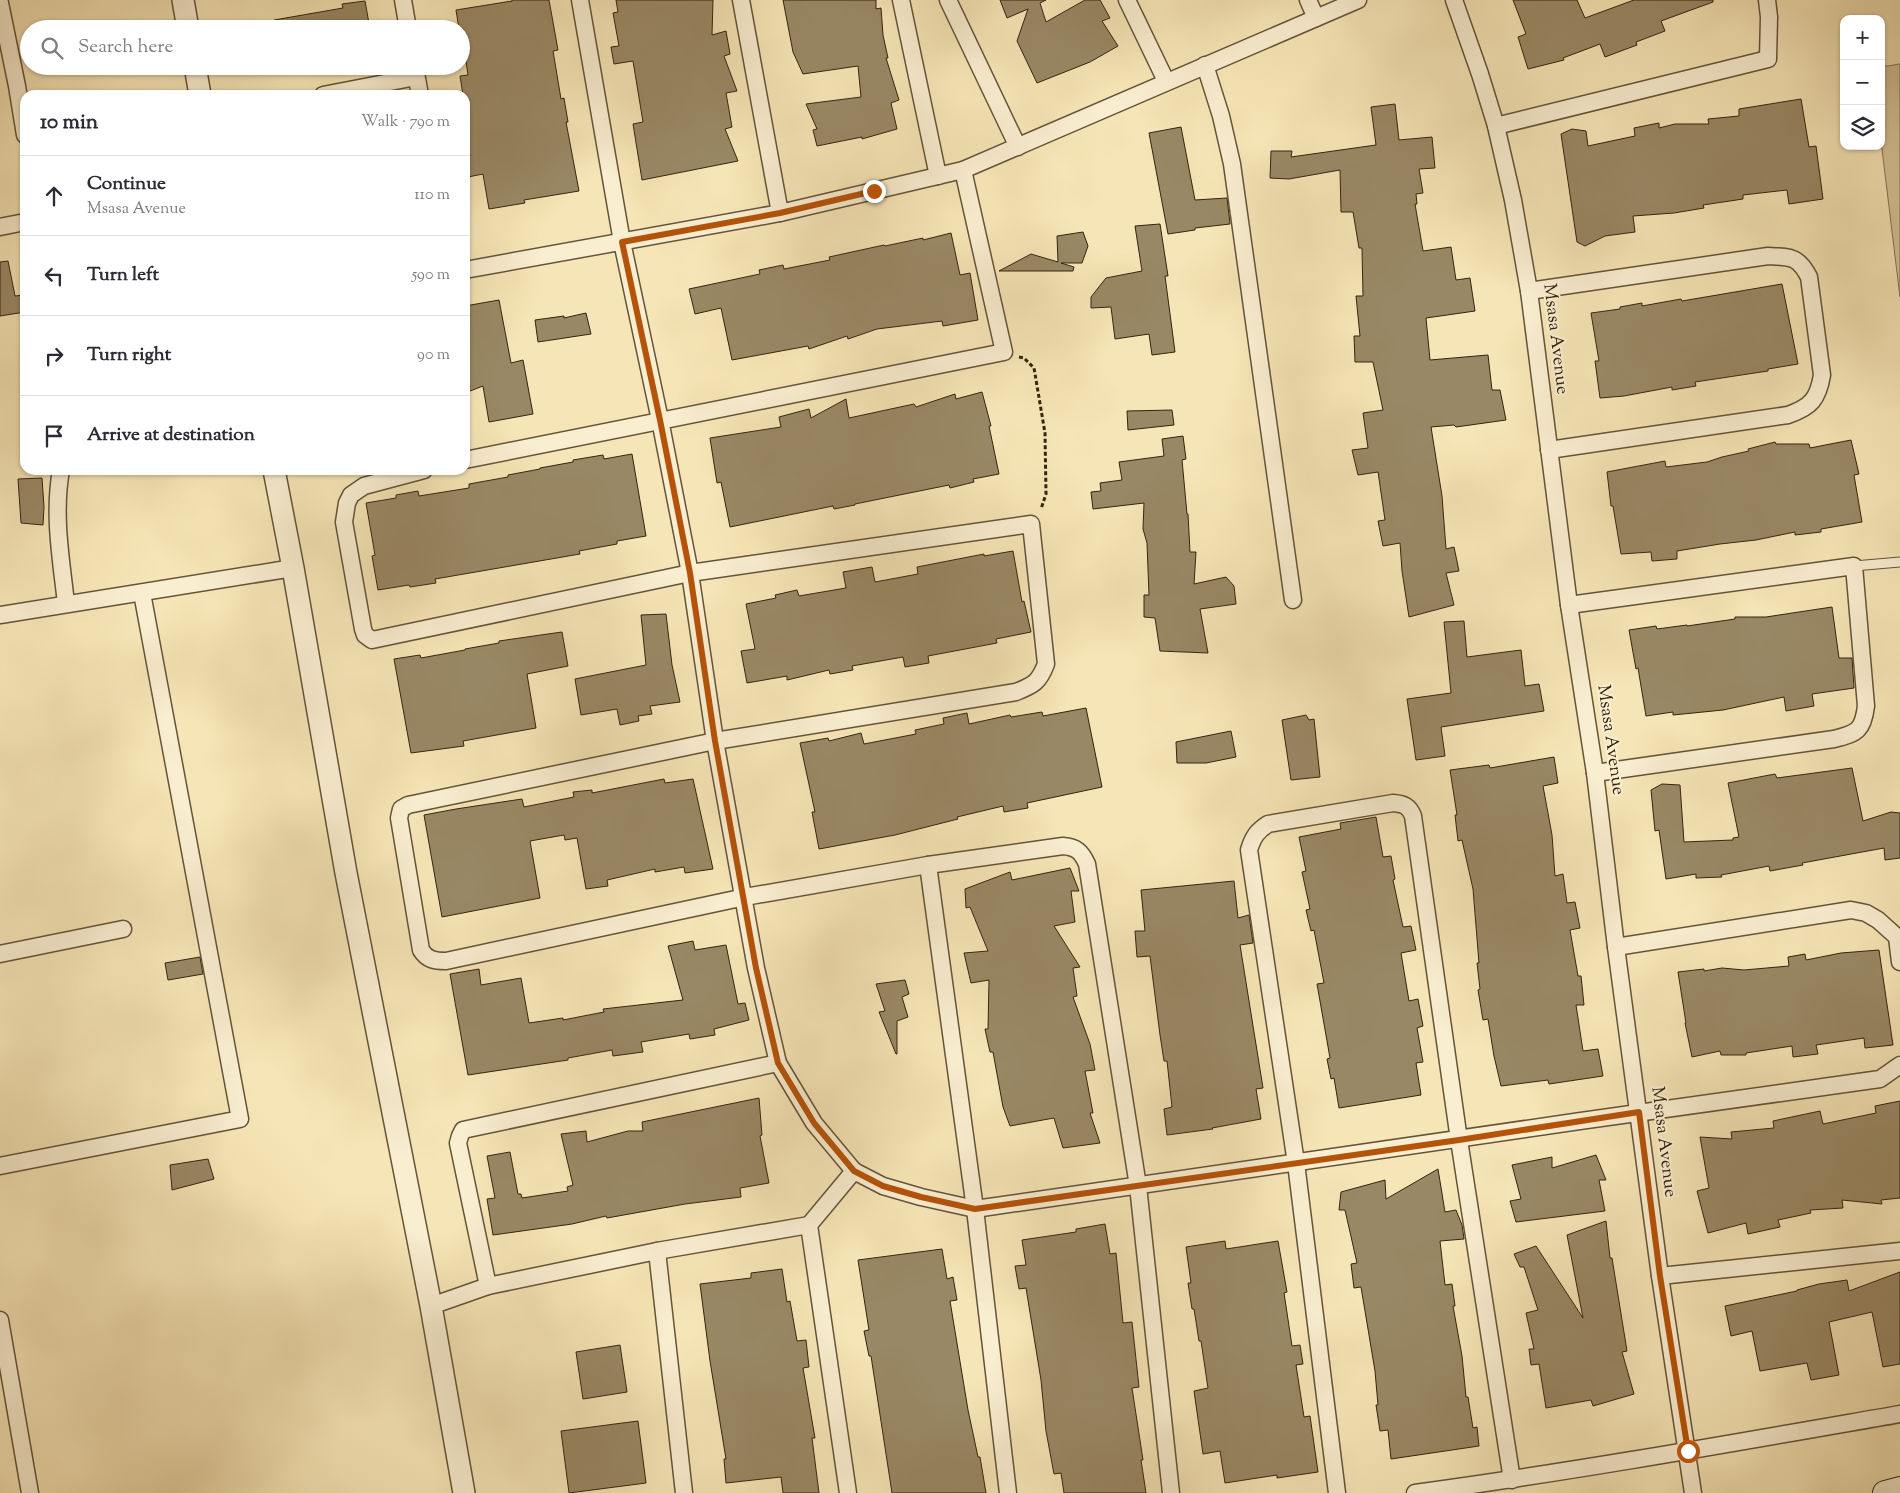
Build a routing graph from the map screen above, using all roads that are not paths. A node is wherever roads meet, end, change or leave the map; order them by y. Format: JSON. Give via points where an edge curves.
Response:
{"nodes":[{"id":1,"x":183,"y":0,"type":"edge"},
{"id":2,"x":403,"y":0,"type":"edge"},
{"id":3,"x":580,"y":0,"type":"edge"},
{"id":4,"x":741,"y":0,"type":"edge"},
{"id":5,"x":901,"y":0,"type":"edge"},
{"id":6,"x":948,"y":0,"type":"edge"},
{"id":7,"x":1127,"y":0,"type":"edge"},
{"id":8,"x":1308,"y":0,"type":"edge"},
{"id":9,"x":1358,"y":0,"type":"edge"},
{"id":10,"x":1454,"y":0,"type":"edge"},
{"id":11,"x":1767,"y":0,"type":"edge"},
{"id":12,"x":0,"y":3,"type":"edge"},
{"id":13,"x":1316,"y":18,"type":"junction"},
{"id":14,"x":186,"y":20,"type":"edge"},
{"id":15,"x":406,"y":20,"type":"edge"},
{"id":16,"x":4,"y":39,"type":"edge"},
{"id":17,"x":1205,"y":65,"type":"junction"},
{"id":18,"x":197,"y":75,"type":"edge"},
{"id":19,"x":404,"y":75,"type":"edge"},
{"id":20,"x":417,"y":75,"type":"edge"},
{"id":21,"x":1166,"y":81,"type":"junction"},
{"id":22,"x":199,"y":90,"type":"edge"},
{"id":23,"x":343,"y":90,"type":"edge"},
{"id":24,"x":419,"y":90,"type":"edge"},
{"id":25,"x":20,"y":113,"type":"edge"},
{"id":26,"x":1496,"y":126,"type":"junction"},
{"id":27,"x":1018,"y":147,"type":"junction"},
{"id":28,"x":962,"y":170,"type":"junction"},
{"id":29,"x":938,"y":176,"type":"junction"},
{"id":30,"x":780,"y":213,"type":"junction"},
{"id":31,"x":20,"y":223,"type":"edge"},
{"id":32,"x":0,"y":227,"type":"edge"},
{"id":33,"x":622,"y":242,"type":"junction"},
{"id":34,"x":470,"y":269,"type":"edge"},
{"id":35,"x":1529,"y":291,"type":"junction"},
{"id":36,"x":660,"y":420,"type":"junction"},
{"id":37,"x":1549,"y":450,"type":"junction"},
{"id":38,"x":470,"y":459,"type":"edge"},
{"id":39,"x":60,"y":475,"type":"edge"},
{"id":40,"x":275,"y":475,"type":"edge"},
{"id":41,"x":405,"y":475,"type":"edge"},
{"id":42,"x":1900,"y":562,"type":"edge"},
{"id":43,"x":1854,"y":566,"type":"junction"},
{"id":44,"x":293,"y":568,"type":"junction"},
{"id":45,"x":690,"y":573,"type":"junction"},
{"id":46,"x":142,"y":593,"type":"junction"},
{"id":47,"x":1293,"y":600,"type":"dead end"},
{"id":48,"x":66,"y":603,"type":"junction"},
{"id":49,"x":1569,"y":605,"type":"junction"},
{"id":50,"x":0,"y":615,"type":"edge"},
{"id":51,"x":715,"y":741,"type":"junction"},
{"id":52,"x":1595,"y":773,"type":"junction"},
{"id":53,"x":928,"y":865,"type":"junction"},
{"id":54,"x":745,"y":897,"type":"junction"},
{"id":55,"x":123,"y":929,"type":"dead end"},
{"id":56,"x":1616,"y":947,"type":"junction"},
{"id":57,"x":0,"y":954,"type":"edge"},
{"id":58,"x":1900,"y":962,"type":"edge"},
{"id":59,"x":778,"y":1063,"type":"junction"},
{"id":60,"x":1900,"y":1066,"type":"edge"},
{"id":61,"x":1639,"y":1112,"type":"junction"},
{"id":62,"x":1459,"y":1140,"type":"junction"},
{"id":63,"x":1296,"y":1163,"type":"junction"},
{"id":64,"x":0,"y":1166,"type":"edge"},
{"id":65,"x":854,"y":1171,"type":"junction"},
{"id":66,"x":1138,"y":1186,"type":"junction"},
{"id":67,"x":975,"y":1209,"type":"junction"},
{"id":68,"x":809,"y":1225,"type":"junction"},
{"id":69,"x":657,"y":1251,"type":"junction"},
{"id":70,"x":1900,"y":1251,"type":"edge"},
{"id":71,"x":1660,"y":1276,"type":"junction"},
{"id":72,"x":488,"y":1286,"type":"junction"},
{"id":73,"x":431,"y":1306,"type":"junction"},
{"id":74,"x":0,"y":1326,"type":"edge"},
{"id":75,"x":1900,"y":1414,"type":"edge"},
{"id":76,"x":1688,"y":1451,"type":"junction"},
{"id":77,"x":1512,"y":1480,"type":"junction"},
{"id":78,"x":1900,"y":1489,"type":"edge"},
{"id":79,"x":30,"y":1493,"type":"edge"},
{"id":80,"x":464,"y":1493,"type":"edge"},
{"id":81,"x":684,"y":1493,"type":"edge"},
{"id":82,"x":848,"y":1493,"type":"edge"},
{"id":83,"x":1008,"y":1493,"type":"edge"},
{"id":84,"x":1171,"y":1493,"type":"edge"},
{"id":85,"x":1337,"y":1493,"type":"edge"},
{"id":86,"x":1415,"y":1493,"type":"edge"},
{"id":87,"x":1693,"y":1493,"type":"edge"},
{"id":88,"x":1884,"y":1493,"type":"edge"}],
"edges":[{"from":1,"to":14,"type":"street"},
{"from":2,"to":15,"type":"street"},
{"from":3,"to":33,"type":"street"},
{"from":4,"to":30,"type":"street"},
{"from":5,"to":29,"type":"street"},
{"from":6,"to":27,"type":"street"},
{"from":7,"to":21,"type":"street"},
{"from":8,"to":13,"type":"street"},
{"from":9,"to":13,"type":"street"},
{"from":10,"to":26,"type":"street","name":"Msasa Avenue"},
{"from":11,"to":26,"type":"street","via":[[1768,59]]},
{"from":12,"to":16,"type":"street"},
{"from":13,"to":17,"type":"street"},
{"from":16,"to":25,"type":"street"},
{"from":17,"to":21,"type":"street"},
{"from":17,"to":47,"type":"street","via":[[1232,164]]},
{"from":18,"to":22,"type":"street"},
{"from":19,"to":23,"type":"street"},
{"from":20,"to":24,"type":"street"},
{"from":21,"to":27,"type":"street"},
{"from":26,"to":35,"type":"street","name":"Msasa Avenue"},
{"from":27,"to":28,"type":"street"},
{"from":28,"to":29,"type":"street"},
{"from":28,"to":36,"type":"street","via":[[1004,352]]},
{"from":29,"to":30,"type":"street"},
{"from":30,"to":33,"type":"street"},
{"from":31,"to":32,"type":"street"},
{"from":33,"to":34,"type":"street"},
{"from":33,"to":36,"type":"street"},
{"from":35,"to":37,"type":"street","name":"Msasa Avenue"},
{"from":35,"to":37,"type":"street","via":[[1768,256],[1793,259],[1802,264],[1809,277],[1822,375],[1814,400],[1802,410],[1788,415]]},
{"from":36,"to":38,"type":"street"},
{"from":36,"to":45,"type":"street"},
{"from":37,"to":49,"type":"street","name":"Msasa Avenue"},
{"from":39,"to":48,"type":"street","via":[[58,519]]},
{"from":40,"to":44,"type":"street"},
{"from":41,"to":45,"type":"street","via":[[364,486],[351,494],[344,522],[363,629],[372,640]]},
{"from":42,"to":43,"type":"lane"},
{"from":43,"to":49,"type":"street"},
{"from":43,"to":52,"type":"street","via":[[1866,706],[1864,723],[1852,735]]},
{"from":44,"to":46,"type":"street"},
{"from":44,"to":73,"type":"street","via":[[346,873]]},
{"from":45,"to":51,"type":"street"},
{"from":45,"to":51,"type":"street","via":[[1031,524],[1046,664],[1040,679],[1030,687],[1016,692]]},
{"from":46,"to":48,"type":"street"},
{"from":46,"to":64,"type":"street","via":[[240,1119]]},
{"from":48,"to":50,"type":"street"},
{"from":49,"to":52,"type":"street","name":"Msasa Avenue"},
{"from":51,"to":54,"type":"street"},
{"from":51,"to":54,"type":"street","via":[[404,806],[399,818],[420,950],[430,959],[446,961]]},
{"from":52,"to":56,"type":"street","name":"Msasa Avenue"},
{"from":53,"to":54,"type":"street"},
{"from":53,"to":66,"type":"street","via":[[1063,846],[1075,847],[1082,854],[1087,864]]},
{"from":53,"to":67,"type":"street"},
{"from":54,"to":59,"type":"street","via":[[756,968]]},
{"from":55,"to":57,"type":"street"},
{"from":56,"to":58,"type":"street","via":[[1851,910],[1878,920],[1896,937]]},
{"from":56,"to":61,"type":"street","name":"Msasa Avenue"},
{"from":59,"to":65,"type":"street","via":[[814,1123]]},
{"from":59,"to":72,"type":"street","via":[[463,1130],[458,1143]]},
{"from":60,"to":61,"type":"street","via":[[1880,1078]]},
{"from":61,"to":62,"type":"street"},
{"from":61,"to":71,"type":"street","name":"Msasa Avenue"},
{"from":62,"to":63,"type":"street"},
{"from":62,"to":63,"type":"street","via":[[1413,816],[1403,804],[1393,803],[1268,824],[1258,830],[1249,850]]},
{"from":62,"to":77,"type":"street"},
{"from":63,"to":66,"type":"street"},
{"from":63,"to":85,"type":"street"},
{"from":65,"to":67,"type":"street","via":[[883,1186]]},
{"from":65,"to":68,"type":"street"},
{"from":66,"to":67,"type":"street"},
{"from":66,"to":84,"type":"street"},
{"from":67,"to":83,"type":"street"},
{"from":68,"to":69,"type":"street"},
{"from":68,"to":82,"type":"street"},
{"from":69,"to":72,"type":"street"},
{"from":69,"to":81,"type":"street"},
{"from":70,"to":71,"type":"street"},
{"from":71,"to":76,"type":"street","name":"Msasa Avenue"},
{"from":72,"to":73,"type":"street"},
{"from":73,"to":80,"type":"street"},
{"from":74,"to":79,"type":"street"},
{"from":75,"to":76,"type":"street"},
{"from":76,"to":77,"type":"street"},
{"from":76,"to":87,"type":"street","name":"Msasa Avenue"},
{"from":77,"to":86,"type":"street"},
{"from":78,"to":88,"type":"main road"}]}
